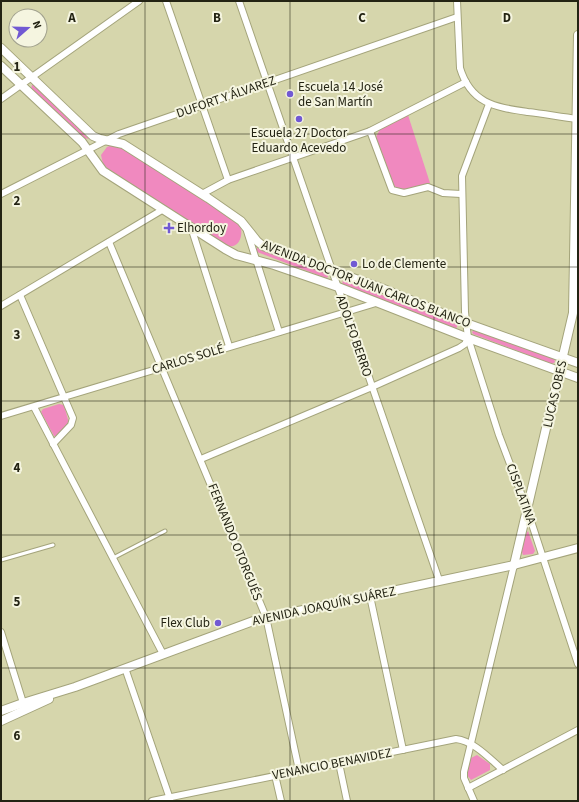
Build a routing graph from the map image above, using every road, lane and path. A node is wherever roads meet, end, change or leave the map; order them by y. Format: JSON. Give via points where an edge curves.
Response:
{"nodes":[{"id":1,"x":139,"y":1,"type":"edge"},
{"id":2,"x":166,"y":1,"type":"edge"},
{"id":3,"x":239,"y":1,"type":"edge"},
{"id":4,"x":457,"y":1,"type":"edge"},
{"id":5,"x":457,"y":16,"type":"junction"},
{"id":6,"x":578,"y":35,"type":"edge"},
{"id":7,"x":1,"y":48,"type":"edge"},
{"id":8,"x":1,"y":66,"type":"edge"},
{"id":9,"x":31,"y":77,"type":"junction"},
{"id":10,"x":466,"y":82,"type":"junction"},
{"id":11,"x":267,"y":83,"type":"junction"},
{"id":12,"x":20,"y":85,"type":"junction"},
{"id":13,"x":1,"y":99,"type":"edge"},
{"id":14,"x":489,"y":104,"type":"junction"},
{"id":15,"x":202,"y":106,"type":"junction"},
{"id":16,"x":578,"y":119,"type":"edge"},
{"id":17,"x":370,"y":131,"type":"junction"},
{"id":18,"x":109,"y":140,"type":"junction"},
{"id":19,"x":88,"y":150,"type":"junction"},
{"id":20,"x":293,"y":158,"type":"junction"},
{"id":21,"x":228,"y":180,"type":"junction"},
{"id":22,"x":1,"y":194,"type":"edge"},
{"id":23,"x":202,"y":194,"type":"junction"},
{"id":24,"x":461,"y":194,"type":"junction"},
{"id":25,"x":162,"y":210,"type":"junction"},
{"id":26,"x":191,"y":227,"type":"junction"},
{"id":27,"x":246,"y":227,"type":"junction"},
{"id":28,"x":110,"y":242,"type":"junction"},
{"id":29,"x":256,"y":260,"type":"junction"},
{"id":30,"x":332,"y":270,"type":"junction"},
{"id":31,"x":338,"y":287,"type":"junction"},
{"id":32,"x":20,"y":295,"type":"junction"},
{"id":33,"x":376,"y":302,"type":"junction"},
{"id":34,"x":576,"y":302,"type":"edge"},
{"id":35,"x":1,"y":306,"type":"edge"},
{"id":36,"x":346,"y":312,"type":"junction"},
{"id":37,"x":466,"y":323,"type":"junction"},
{"id":38,"x":279,"y":332,"type":"junction"},
{"id":39,"x":468,"y":338,"type":"junction"},
{"id":40,"x":229,"y":346,"type":"junction"},
{"id":41,"x":564,"y":358,"type":"junction"},
{"id":42,"x":578,"y":363,"type":"edge"},
{"id":43,"x":162,"y":367,"type":"junction"},
{"id":44,"x":561,"y":371,"type":"junction"},
{"id":45,"x":578,"y":378,"type":"edge"},
{"id":46,"x":372,"y":387,"type":"junction"},
{"id":47,"x":64,"y":397,"type":"junction"},
{"id":48,"x":34,"y":406,"type":"junction"},
{"id":49,"x":1,"y":416,"type":"edge"},
{"id":50,"x":53,"y":444,"type":"junction"},
{"id":51,"x":201,"y":459,"type":"junction"},
{"id":52,"x":528,"y":509,"type":"junction"},
{"id":53,"x":165,"y":531,"type":"dead end"},
{"id":54,"x":53,"y":545,"type":"dead end"},
{"id":55,"x":578,"y":548,"type":"edge"},
{"id":56,"x":113,"y":558,"type":"junction"},
{"id":57,"x":542,"y":558,"type":"junction"},
{"id":58,"x":1,"y":560,"type":"edge"},
{"id":59,"x":514,"y":565,"type":"junction"},
{"id":60,"x":439,"y":580,"type":"junction"},
{"id":61,"x":370,"y":596,"type":"junction"},
{"id":62,"x":266,"y":617,"type":"junction"},
{"id":63,"x":1,"y":632,"type":"edge"},
{"id":64,"x":163,"y":654,"type":"junction"},
{"id":65,"x":578,"y":664,"type":"edge"},
{"id":66,"x":125,"y":668,"type":"junction"},
{"id":67,"x":24,"y":706,"type":"junction"},
{"id":68,"x":1,"y":711,"type":"edge"},
{"id":69,"x":1,"y":721,"type":"edge"},
{"id":70,"x":578,"y":730,"type":"edge"},
{"id":71,"x":471,"y":744,"type":"junction"},
{"id":72,"x":403,"y":750,"type":"junction"},
{"id":73,"x":339,"y":763,"type":"junction"},
{"id":74,"x":299,"y":770,"type":"junction"},
{"id":75,"x":503,"y":770,"type":"junction"},
{"id":76,"x":275,"y":775,"type":"junction"},
{"id":77,"x":468,"y":788,"type":"junction"},
{"id":78,"x":170,"y":799,"type":"edge"},
{"id":79,"x":152,"y":801,"type":"edge"},
{"id":80,"x":280,"y":801,"type":"edge"},
{"id":81,"x":347,"y":801,"type":"edge"},
{"id":82,"x":474,"y":801,"type":"edge"}],
"edges":[{"from":1,"to":9,"type":"street"},
{"from":2,"to":15,"type":"street"},
{"from":3,"to":11,"type":"street","name":"ADOLFO BERRO"},
{"from":4,"to":5,"type":"street"},
{"from":5,"to":10,"type":"street","via":[[460,68]]},
{"from":5,"to":11,"type":"street","name":"DUFORT Y ÁLVAREZ"},
{"from":6,"to":16,"type":"street","name":"LUCAS OBES"},
{"from":7,"to":9,"type":"street","name":"AVENIDA DOCTOR JUAN CARLOS BLANCO"},
{"from":8,"to":12,"type":"street","name":"AVENIDA DOCTOR JUAN CARLOS BLANCO"},
{"from":9,"to":12,"type":"street"},
{"from":9,"to":18,"type":"street","name":"AVENIDA DOCTOR JUAN CARLOS BLANCO","via":[[93,136]]},
{"from":10,"to":14,"type":"street","via":[[472,91]]},
{"from":10,"to":17,"type":"street"},
{"from":11,"to":15,"type":"street","name":"DUFORT Y ÁLVAREZ"},
{"from":11,"to":20,"type":"street","name":"ADOLFO BERRO"},
{"from":12,"to":13,"type":"street"},
{"from":12,"to":19,"type":"street","name":"AVENIDA DOCTOR JUAN CARLOS BLANCO"},
{"from":14,"to":16,"type":"street"},
{"from":14,"to":24,"type":"street","name":"CISPLATINA","via":[[464,168]]},
{"from":15,"to":18,"type":"street","name":"DUFORT Y ÁLVAREZ","via":[[119,134]]},
{"from":15,"to":21,"type":"street"},
{"from":16,"to":34,"type":"street","name":"LUCAS OBES"},
{"from":17,"to":20,"type":"street"},
{"from":17,"to":24,"type":"street","via":[[392,190],[404,193],[428,187],[443,193]]},
{"from":18,"to":19,"type":"street","name":"DUFORT Y ÁLVAREZ"},
{"from":18,"to":23,"type":"street","name":"AVENIDA DOCTOR JUAN CARLOS BLANCO","via":[[123,144]]},
{"from":19,"to":22,"type":"street","name":"DUFORT Y ÁLVAREZ"},
{"from":19,"to":25,"type":"street","name":"AVENIDA DOCTOR JUAN CARLOS BLANCO","via":[[103,171]]},
{"from":20,"to":21,"type":"street"},
{"from":20,"to":30,"type":"street","name":"ADOLFO BERRO"},
{"from":21,"to":23,"type":"street"},
{"from":23,"to":27,"type":"street","name":"AVENIDA DOCTOR JUAN CARLOS BLANCO","via":[[242,221]]},
{"from":24,"to":37,"type":"street","name":"CISPLATINA"},
{"from":25,"to":26,"type":"street","name":"AVENIDA DOCTOR JUAN CARLOS BLANCO"},
{"from":25,"to":28,"type":"street"},
{"from":26,"to":29,"type":"street","name":"AVENIDA DOCTOR JUAN CARLOS BLANCO","via":[[225,250]]},
{"from":26,"to":40,"type":"street"},
{"from":27,"to":29,"type":"street"},
{"from":27,"to":30,"type":"street","name":"AVENIDA DOCTOR JUAN CARLOS BLANCO","via":[[263,246]]},
{"from":28,"to":32,"type":"street"},
{"from":28,"to":43,"type":"street","name":"FERNANDO OTORGUÉS"},
{"from":29,"to":31,"type":"street","name":"AVENIDA DOCTOR JUAN CARLOS BLANCO"},
{"from":29,"to":38,"type":"street"},
{"from":30,"to":31,"type":"street","name":"ADOLFO BERRO"},
{"from":30,"to":37,"type":"street","name":"AVENIDA DOCTOR JUAN CARLOS BLANCO"},
{"from":31,"to":33,"type":"street","name":"AVENIDA DOCTOR JUAN CARLOS BLANCO"},
{"from":31,"to":36,"type":"street","name":"ADOLFO BERRO"},
{"from":32,"to":35,"type":"street"},
{"from":32,"to":47,"type":"street"},
{"from":33,"to":36,"type":"street","name":"CARLOS SOLÉ"},
{"from":33,"to":39,"type":"street","name":"AVENIDA DOCTOR JUAN CARLOS BLANCO"},
{"from":34,"to":41,"type":"street","name":"LUCAS OBES"},
{"from":36,"to":38,"type":"street","name":"CARLOS SOLÉ"},
{"from":36,"to":46,"type":"street","name":"ADOLFO BERRO"},
{"from":37,"to":39,"type":"street","name":"CISPLATINA"},
{"from":37,"to":41,"type":"street","name":"AVENIDA DOCTOR JUAN CARLOS BLANCO"},
{"from":38,"to":40,"type":"street","name":"CARLOS SOLÉ"},
{"from":39,"to":44,"type":"street","name":"AVENIDA DOCTOR JUAN CARLOS BLANCO"},
{"from":39,"to":46,"type":"street","via":[[459,348]]},
{"from":39,"to":52,"type":"street","name":"CISPLATINA","via":[[499,434]]},
{"from":40,"to":43,"type":"street","name":"CARLOS SOLÉ"},
{"from":41,"to":42,"type":"street","name":"AVENIDA DOCTOR JUAN CARLOS BLANCO"},
{"from":41,"to":44,"type":"street","name":"LUCAS OBES"},
{"from":43,"to":47,"type":"street","name":"CARLOS SOLÉ"},
{"from":43,"to":51,"type":"street","name":"FERNANDO OTORGUÉS"},
{"from":44,"to":45,"type":"street","name":"AVENIDA DOCTOR JUAN CARLOS BLANCO"},
{"from":44,"to":52,"type":"street","name":"LUCAS OBES"},
{"from":46,"to":51,"type":"street"},
{"from":46,"to":60,"type":"street","name":"ADOLFO BERRO"},
{"from":47,"to":48,"type":"street","name":"CARLOS SOLÉ"},
{"from":47,"to":50,"type":"street","via":[[73,423]]},
{"from":48,"to":49,"type":"street","name":"CARLOS SOLÉ"},
{"from":48,"to":50,"type":"street"},
{"from":50,"to":56,"type":"street"},
{"from":51,"to":62,"type":"street","name":"FERNANDO OTORGUÉS"},
{"from":52,"to":57,"type":"street","name":"CISPLATINA"},
{"from":52,"to":59,"type":"street","name":"LUCAS OBES"},
{"from":53,"to":56,"type":"lane"},
{"from":54,"to":58,"type":"lane"},
{"from":55,"to":57,"type":"street","name":"AVENIDA JOAQUÍN SUÁREZ"},
{"from":56,"to":64,"type":"street"},
{"from":57,"to":59,"type":"street","name":"AVENIDA JOAQUÍN SUÁREZ"},
{"from":57,"to":65,"type":"street","name":"CISPLATINA"},
{"from":59,"to":60,"type":"street","name":"AVENIDA JOAQUÍN SUÁREZ"},
{"from":59,"to":71,"type":"street","name":"LUCAS OBES"},
{"from":60,"to":61,"type":"street","name":"AVENIDA JOAQUÍN SUÁREZ"},
{"from":61,"to":62,"type":"street","name":"AVENIDA JOAQUÍN SUÁREZ"},
{"from":61,"to":72,"type":"street"},
{"from":62,"to":64,"type":"street","name":"AVENIDA JOAQUÍN SUÁREZ"},
{"from":62,"to":74,"type":"street","name":"FERNANDO OTORGUÉS"},
{"from":63,"to":67,"type":"street"},
{"from":64,"to":66,"type":"street","name":"AVENIDA JOAQUÍN SUÁREZ"},
{"from":66,"to":67,"type":"street","name":"AVENIDA JOAQUÍN SUÁREZ","via":[[54,695],[49,694]]},
{"from":66,"to":78,"type":"street"},
{"from":67,"to":68,"type":"street","name":"AVENIDA JOAQUÍN SUÁREZ"},
{"from":67,"to":69,"type":"street","name":"AVENIDA JOAQUÍN SUÁREZ"},
{"from":70,"to":75,"type":"street"},
{"from":71,"to":72,"type":"street","name":"VENANCIO BENAVIDEZ","via":[[456,739]]},
{"from":71,"to":75,"type":"street","name":"VENANCIO BENAVIDEZ"},
{"from":71,"to":77,"type":"street","name":"LUCAS OBES","via":[[464,775]]},
{"from":72,"to":73,"type":"street","name":"VENANCIO BENAVIDEZ"},
{"from":73,"to":74,"type":"street","name":"VENANCIO BENAVIDEZ"},
{"from":73,"to":81,"type":"street"},
{"from":74,"to":76,"type":"street","name":"VENANCIO BENAVIDEZ"},
{"from":75,"to":77,"type":"street"},
{"from":76,"to":78,"type":"street","name":"VENANCIO BENAVIDEZ"},
{"from":76,"to":80,"type":"street"},
{"from":77,"to":82,"type":"street","name":"LUCAS OBES"},
{"from":78,"to":79,"type":"street","name":"VENANCIO BENAVIDEZ"}]}
